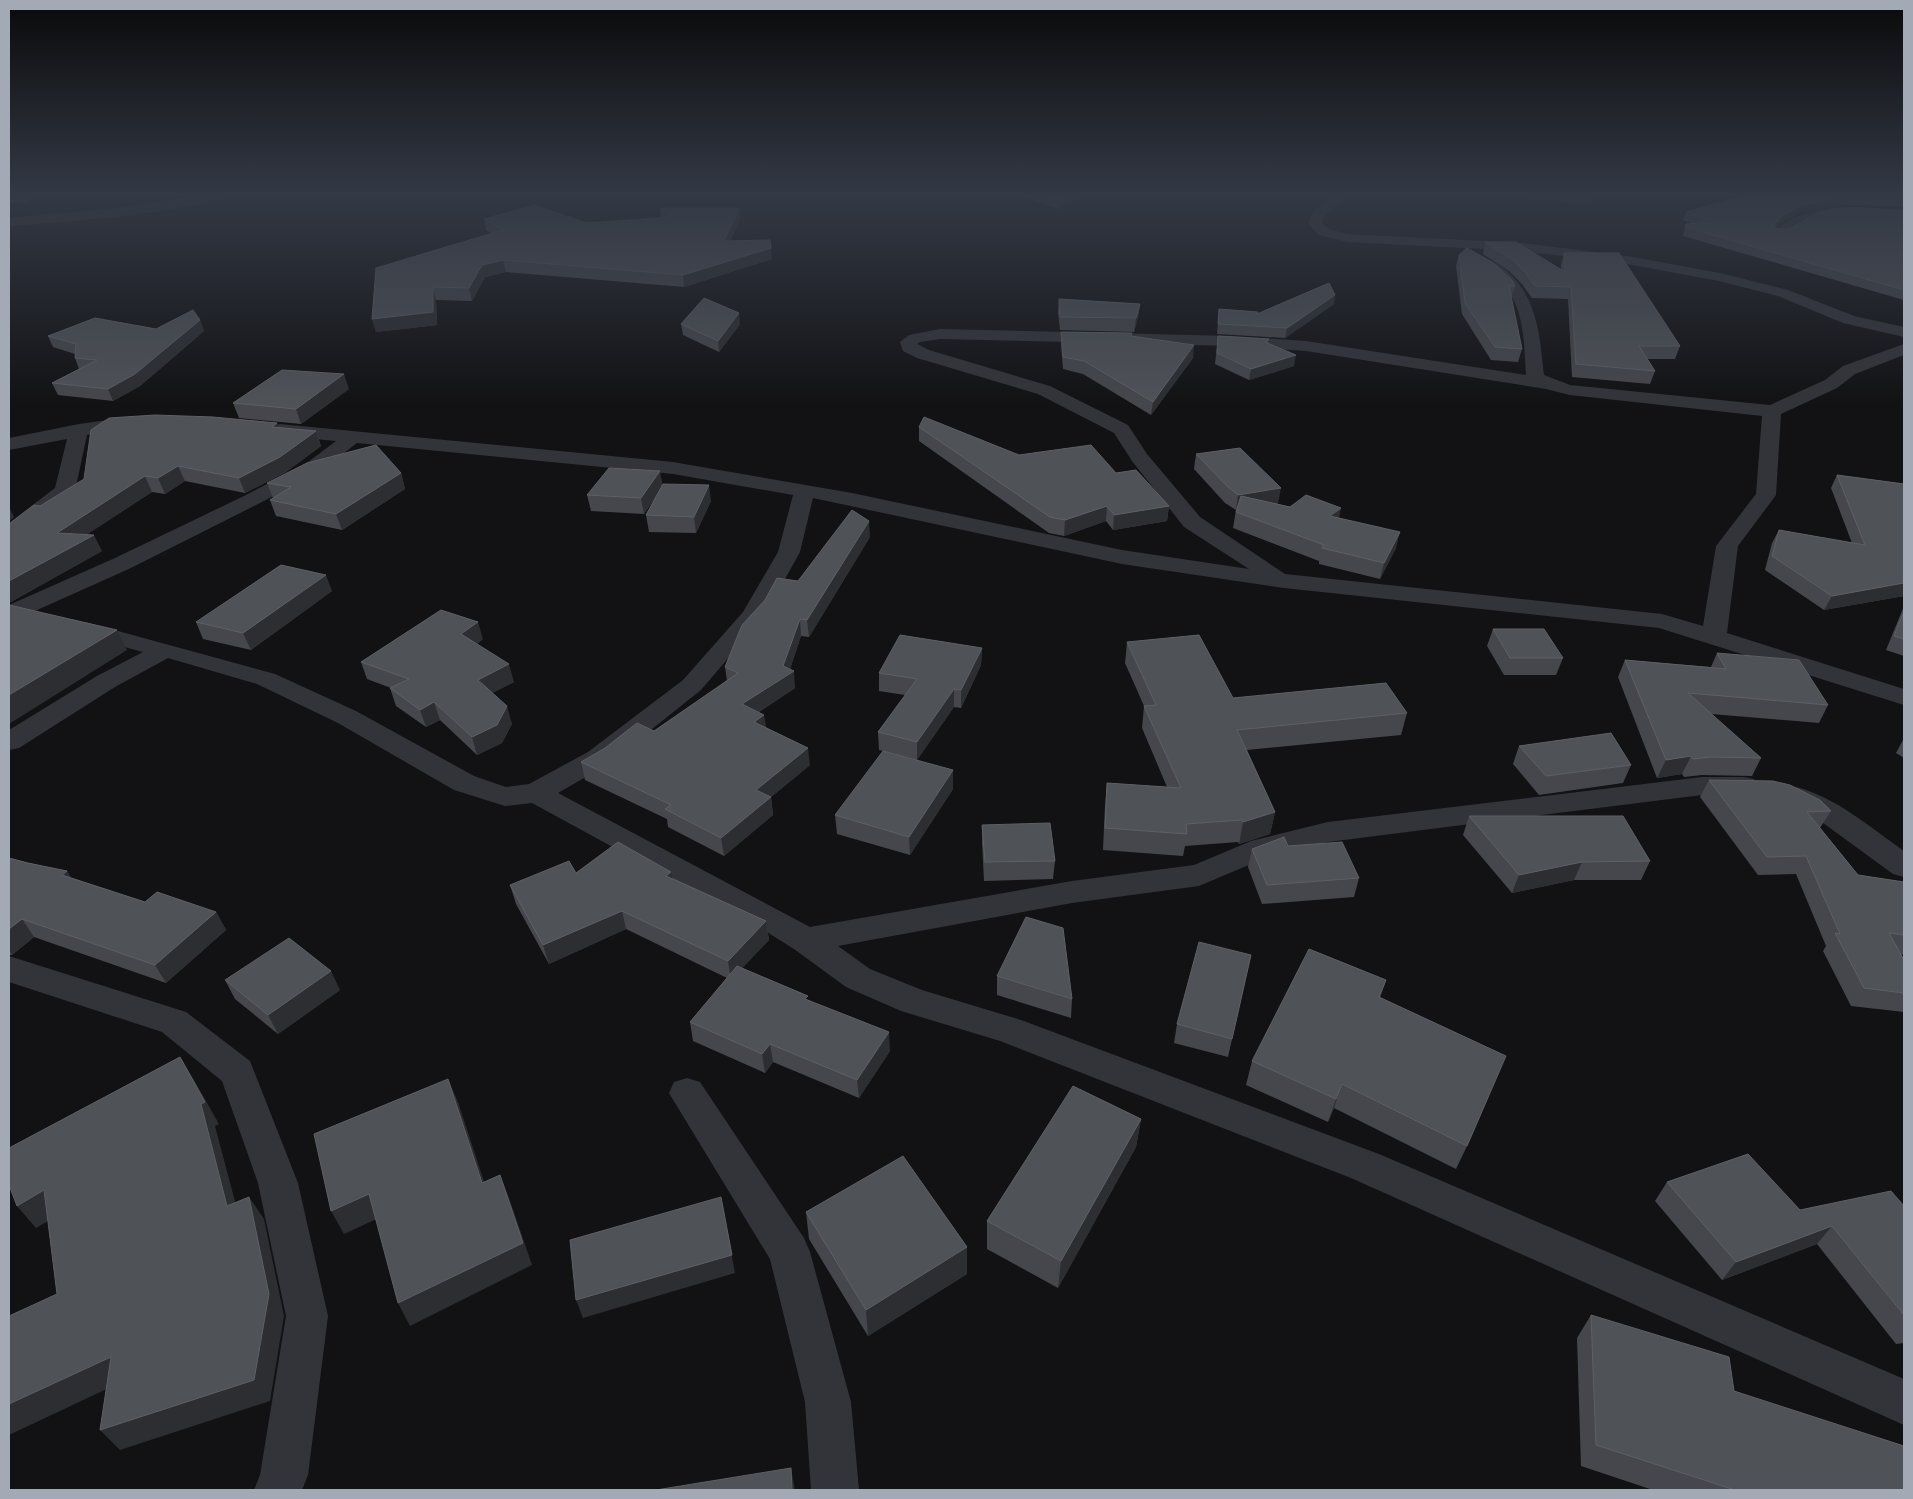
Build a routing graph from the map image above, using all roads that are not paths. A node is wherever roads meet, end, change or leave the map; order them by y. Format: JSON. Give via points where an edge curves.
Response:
{"nodes":[{"id":1,"x":1489,"y":265,"type":"edge"},
{"id":2,"x":1654,"y":265,"type":"edge"},
{"id":3,"x":1904,"y":332,"type":"edge"},
{"id":4,"x":1904,"y":349,"type":"edge"},
{"id":5,"x":1547,"y":384,"type":"junction"},
{"id":6,"x":1772,"y":411,"type":"junction"},
{"id":7,"x":146,"y":422,"type":"edge"},
{"id":8,"x":258,"y":428,"type":"edge"},
{"id":9,"x":79,"y":430,"type":"junction"},
{"id":10,"x":352,"y":438,"type":"junction"},
{"id":11,"x":9,"y":444,"type":"edge"},
{"id":12,"x":805,"y":490,"type":"junction"},
{"id":13,"x":9,"y":533,"type":"edge"},
{"id":14,"x":1284,"y":581,"type":"junction"},
{"id":15,"x":11,"y":613,"type":"edge"},
{"id":16,"x":1714,"y":637,"type":"junction"},
{"id":17,"x":166,"y":650,"type":"junction"},
{"id":18,"x":1904,"y":697,"type":"edge"},
{"id":19,"x":9,"y":742,"type":"edge"},
{"id":20,"x":536,"y":793,"type":"junction"},
{"id":21,"x":1904,"y":866,"type":"edge"},
{"id":22,"x":806,"y":940,"type":"junction"},
{"id":23,"x":9,"y":969,"type":"edge"},
{"id":24,"x":687,"y":1093,"type":"dead end"},
{"id":25,"x":1904,"y":1402,"type":"edge"},
{"id":26,"x":278,"y":1490,"type":"edge"},
{"id":27,"x":835,"y":1490,"type":"edge"}],
"edges":[{"from":1,"to":5,"type":"street","via":[[1516,288],[1530,321],[1535,378]]},
{"from":2,"to":3,"type":"street","via":[[1783,293],[1849,320]]},
{"from":4,"to":6,"type":"street","via":[[1849,370],[1831,384]]},
{"from":5,"to":6,"type":"street","via":[[1570,390]]},
{"from":5,"to":14,"type":"street","via":[[1306,346],[1233,341],[940,334],[908,342],[909,348],[923,354],[1044,390],[1122,429],[1139,457],[1192,522]]},
{"from":6,"to":16,"type":"street","via":[[1766,495],[1728,546]]},
{"from":7,"to":9,"type":"street"},
{"from":8,"to":10,"type":"street"},
{"from":9,"to":11,"type":"street"},
{"from":9,"to":13,"type":"street","via":[[65,491]]},
{"from":10,"to":12,"type":"street","via":[[673,468]]},
{"from":10,"to":15,"type":"street","via":[[311,469],[251,500]]},
{"from":12,"to":14,"type":"street","via":[[1122,556]]},
{"from":12,"to":20,"type":"street","via":[[789,552],[753,615],[692,685],[598,758]]},
{"from":14,"to":16,"type":"street","via":[[1662,621]]},
{"from":15,"to":17,"type":"street"},
{"from":16,"to":18,"type":"street"},
{"from":17,"to":19,"type":"street","via":[[132,666]]},
{"from":17,"to":20,"type":"street","via":[[266,679],[347,717],[464,783],[505,797]]},
{"from":20,"to":22,"type":"street"},
{"from":21,"to":22,"type":"street","via":[[1829,813],[1796,796],[1766,787],[1702,786],[1328,832],[1262,848],[1199,875],[1072,892]]},
{"from":22,"to":25,"type":"street","via":[[858,978],[913,1001],[1009,1030],[1365,1166]]},
{"from":23,"to":26,"type":"street","via":[[174,1022],[237,1072],[278,1183],[306,1316],[284,1475]]},
{"from":24,"to":27,"type":"street","via":[[789,1252],[828,1402]]}]}
